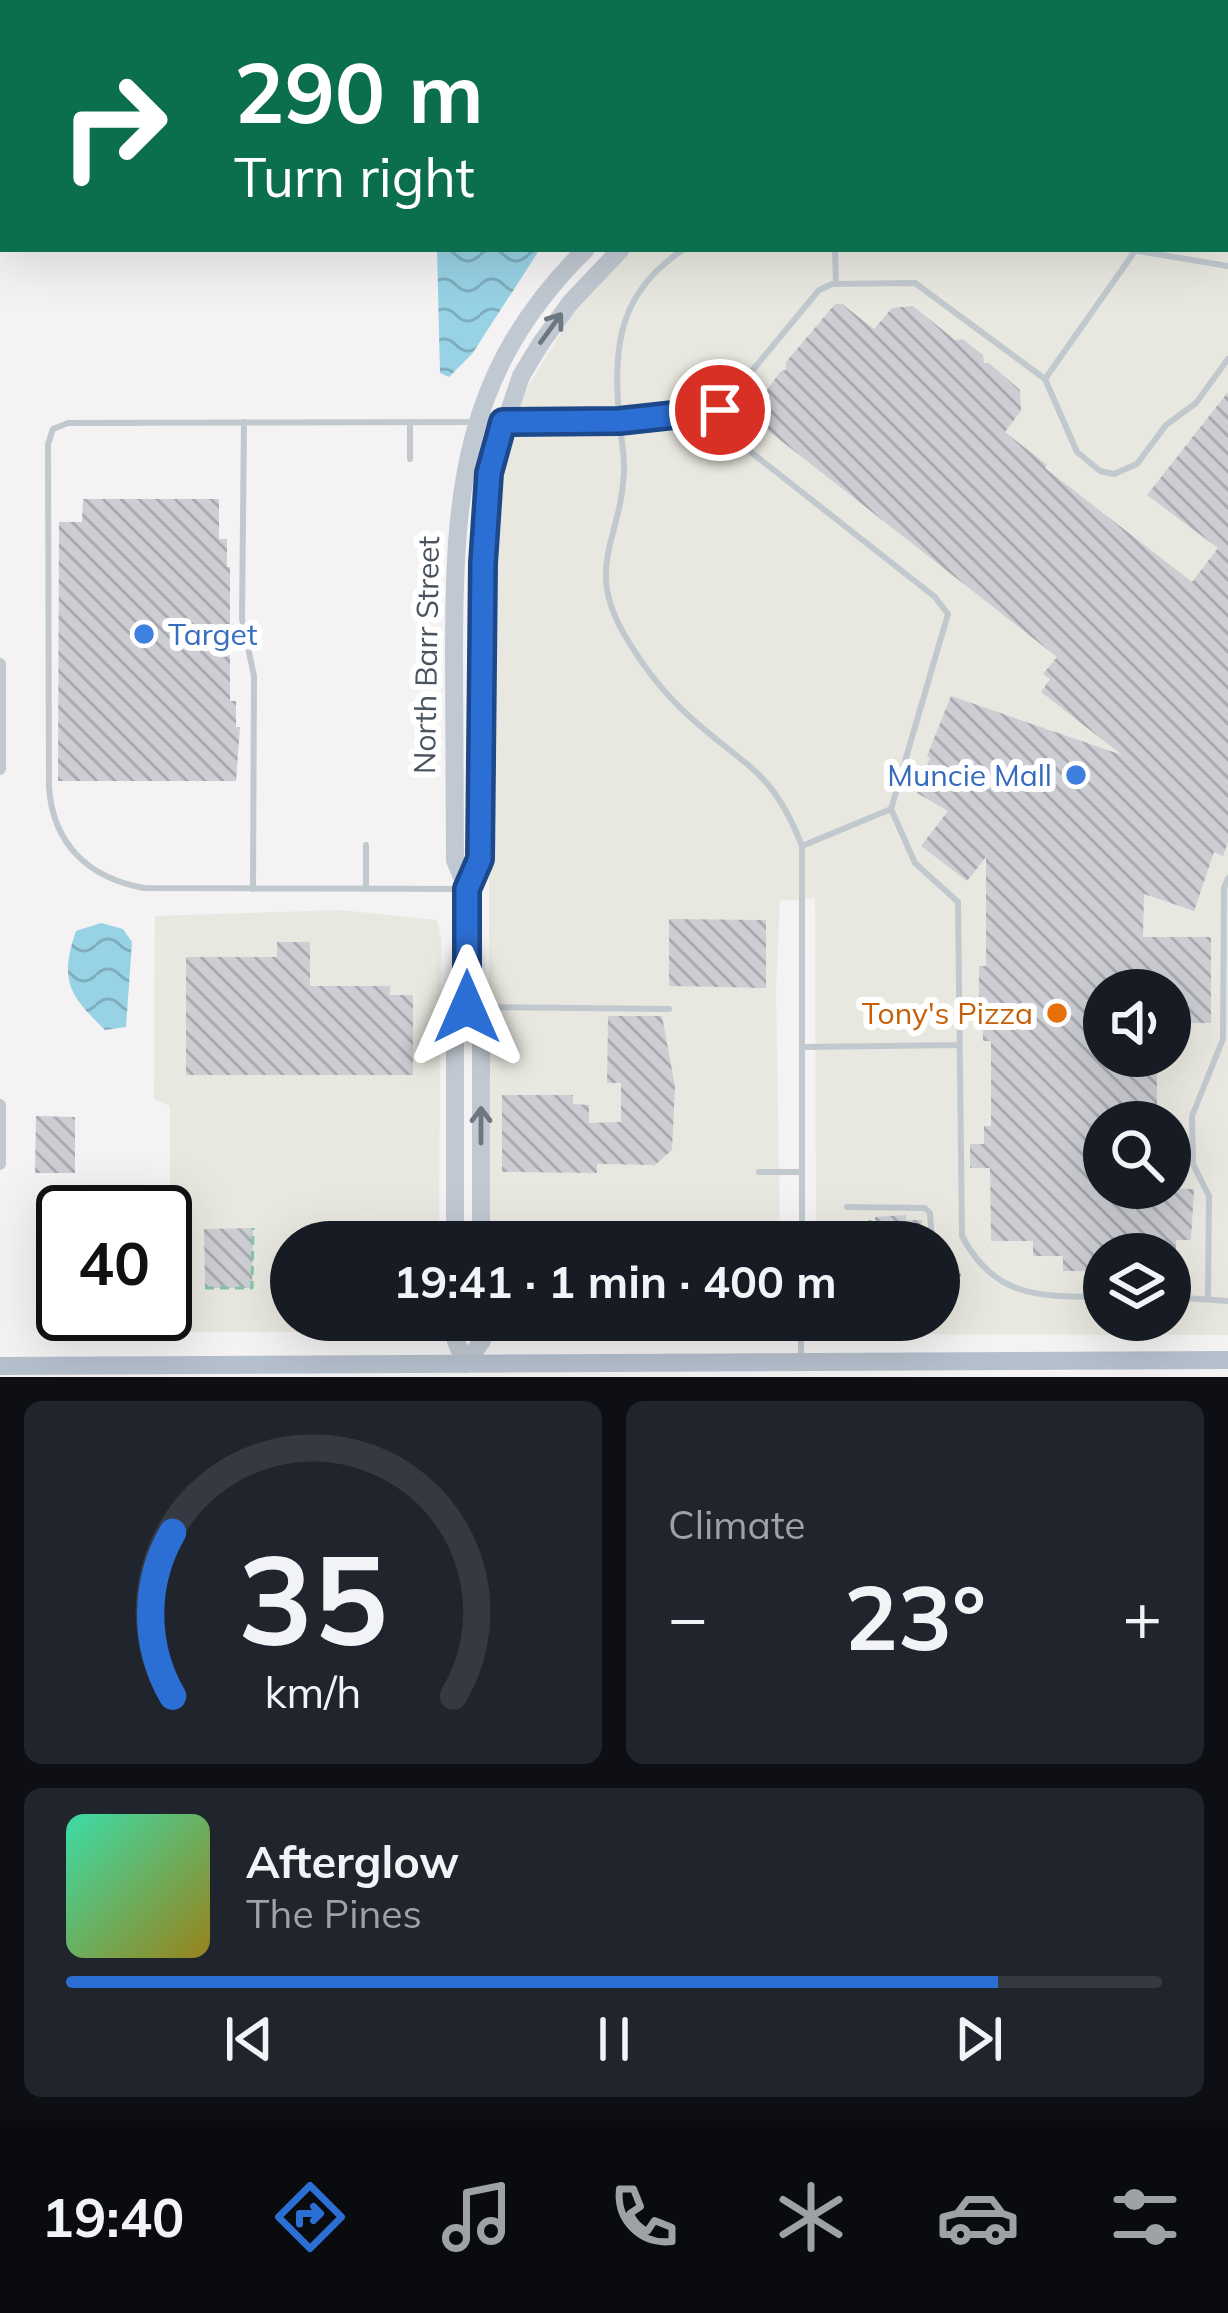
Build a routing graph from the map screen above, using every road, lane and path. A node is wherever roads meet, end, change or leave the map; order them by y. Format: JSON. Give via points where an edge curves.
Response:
{"nodes":[{"id":1,"x":583,"y":252,"type":"edge"},
{"id":2,"x":618,"y":252,"type":"edge"},
{"id":3,"x":680,"y":252,"type":"edge"},
{"id":4,"x":835,"y":252,"type":"edge"},
{"id":5,"x":1130,"y":252,"type":"edge"},
{"id":6,"x":1143,"y":252,"type":"edge"},
{"id":7,"x":1228,"y":266,"type":"edge"},
{"id":8,"x":836,"y":284,"type":"junction"},
{"id":9,"x":1228,"y":359,"type":"edge"},
{"id":10,"x":1045,"y":379,"type":"junction"},
{"id":11,"x":718,"y":412,"type":"junction"},
{"id":12,"x":619,"y":421,"type":"junction"},
{"id":13,"x":244,"y":422,"type":"junction"},
{"id":14,"x":410,"y":422,"type":"junction"},
{"id":15,"x":478,"y":422,"type":"junction"},
{"id":16,"x":503,"y":422,"type":"junction"},
{"id":17,"x":410,"y":459,"type":"dead end"},
{"id":18,"x":0,"y":664,"type":"edge"},
{"id":19,"x":0,"y":769,"type":"edge"},
{"id":20,"x":891,"y":809,"type":"junction"},
{"id":21,"x":366,"y":845,"type":"dead end"},
{"id":22,"x":802,"y":846,"type":"junction"},
{"id":23,"x":1228,"y":878,"type":"edge"},
{"id":24,"x":253,"y":889,"type":"junction"},
{"id":25,"x":365,"y":889,"type":"junction"},
{"id":26,"x":467,"y":889,"type":"junction"},
{"id":27,"x":467,"y":1007,"type":"junction"},
{"id":28,"x":669,"y":1009,"type":"dead end"},
{"id":29,"x":960,"y":1045,"type":"junction"},
{"id":30,"x":803,"y":1047,"type":"junction"},
{"id":31,"x":0,"y":1106,"type":"edge"},
{"id":32,"x":0,"y":1164,"type":"edge"},
{"id":33,"x":759,"y":1172,"type":"dead end"},
{"id":34,"x":802,"y":1172,"type":"junction"},
{"id":35,"x":847,"y":1207,"type":"dead end"},
{"id":36,"x":870,"y":1214,"type":"dead end"},
{"id":37,"x":455,"y":1221,"type":"edge"},
{"id":38,"x":482,"y":1221,"type":"edge"},
{"id":39,"x":802,"y":1221,"type":"edge"},
{"id":40,"x":870,"y":1221,"type":"edge"},
{"id":41,"x":931,"y":1221,"type":"edge"},
{"id":42,"x":253,"y":1228,"type":"dead end"},
{"id":43,"x":205,"y":1288,"type":"dead end"},
{"id":44,"x":1083,"y":1296,"type":"edge"},
{"id":45,"x":1191,"y":1297,"type":"edge"},
{"id":46,"x":1208,"y":1297,"type":"junction"},
{"id":47,"x":1228,"y":1301,"type":"edge"},
{"id":48,"x":455,"y":1341,"type":"edge"},
{"id":49,"x":482,"y":1341,"type":"edge"},
{"id":50,"x":802,"y":1341,"type":"edge"},
{"id":51,"x":1228,"y":1360,"type":"edge"},
{"id":52,"x":801,"y":1362,"type":"junction"},
{"id":53,"x":466,"y":1364,"type":"junction"},
{"id":54,"x":0,"y":1366,"type":"edge"},
{"id":55,"x":996,"y":1369,"type":"edge"},
{"id":56,"x":1131,"y":1369,"type":"edge"},
{"id":57,"x":497,"y":1370,"type":"edge"},
{"id":58,"x":88,"y":1371,"type":"edge"}],
"edges":[{"from":1,"to":15,"type":"street","name":"North Barr Street","via":[[520,329]]},
{"from":16,"to":2,"type":"street","name":"North Barr Street","one_way":true,"via":[[541,343]]},
{"from":3,"to":12,"type":"lane","via":[[643,284],[626,315],[616,364]]},
{"from":4,"to":8,"type":"lane"},
{"from":5,"to":10,"type":"lane"},
{"from":6,"to":7,"type":"lane"},
{"from":8,"to":10,"type":"lane","via":[[915,283]]},
{"from":8,"to":11,"type":"lane","via":[[819,290]]},
{"from":9,"to":10,"type":"lane","via":[[1136,464],[1114,474],[1077,452]]},
{"from":11,"to":12,"type":"lane"},
{"from":11,"to":20,"type":"lane","via":[[728,434],[948,614]]},
{"from":12,"to":16,"type":"lane"},
{"from":12,"to":22,"type":"lane","via":[[624,477],[604,575],[612,610],[670,697],[764,777]]},
{"from":13,"to":14,"type":"lane"},
{"from":13,"to":24,"type":"lane"},
{"from":13,"to":24,"type":"lane","via":[[68,423],[49,436],[49,787],[65,844],[116,883]]},
{"from":14,"to":15,"type":"lane"},
{"from":14,"to":17,"type":"lane"},
{"from":15,"to":16,"type":"lane"},
{"from":15,"to":26,"type":"street","name":"North Barr Street","via":[[454,561],[455,860]]},
{"from":16,"to":26,"type":"street","name":"North Barr Street","via":[[487,498],[480,859]]},
{"from":18,"to":19,"type":"street"},
{"from":20,"to":22,"type":"lane"},
{"from":20,"to":29,"type":"lane","via":[[915,863],[958,902]]},
{"from":21,"to":25,"type":"lane"},
{"from":22,"to":30,"type":"lane"},
{"from":23,"to":46,"type":"lane","via":[[1223,1039],[1192,1116],[1193,1164],[1209,1196]]},
{"from":24,"to":25,"type":"lane"},
{"from":25,"to":26,"type":"lane"},
{"from":26,"to":27,"type":"street","name":"North Barr Street"},
{"from":27,"to":28,"type":"lane"},
{"from":27,"to":37,"type":"street","name":"North Barr Street","via":[[455,1039]]},
{"from":38,"to":27,"type":"street","name":"North Barr Street","one_way":true,"via":[[481,1040]]},
{"from":29,"to":30,"type":"lane"},
{"from":29,"to":44,"type":"lane","via":[[960,1226],[974,1258],[988,1274],[1032,1294]]},
{"from":30,"to":34,"type":"lane"},
{"from":31,"to":32,"type":"street"},
{"from":33,"to":34,"type":"lane"},
{"from":34,"to":39,"type":"lane"},
{"from":35,"to":41,"type":"lane","via":[[925,1208]]},
{"from":36,"to":40,"type":"path"},
{"from":42,"to":43,"type":"path","via":[[252,1288]]},
{"from":45,"to":46,"type":"lane"},
{"from":46,"to":47,"type":"lane"},
{"from":48,"to":53,"type":"street"},
{"from":49,"to":53,"type":"street"},
{"from":50,"to":52,"type":"lane"},
{"from":51,"to":56,"type":"main road"},
{"from":52,"to":55,"type":"main road"},
{"from":52,"to":57,"type":"main road"},
{"from":53,"to":57,"type":"main road"},
{"from":53,"to":58,"type":"main road"},
{"from":54,"to":58,"type":"main road"},
{"from":55,"to":56,"type":"main road"}]}
